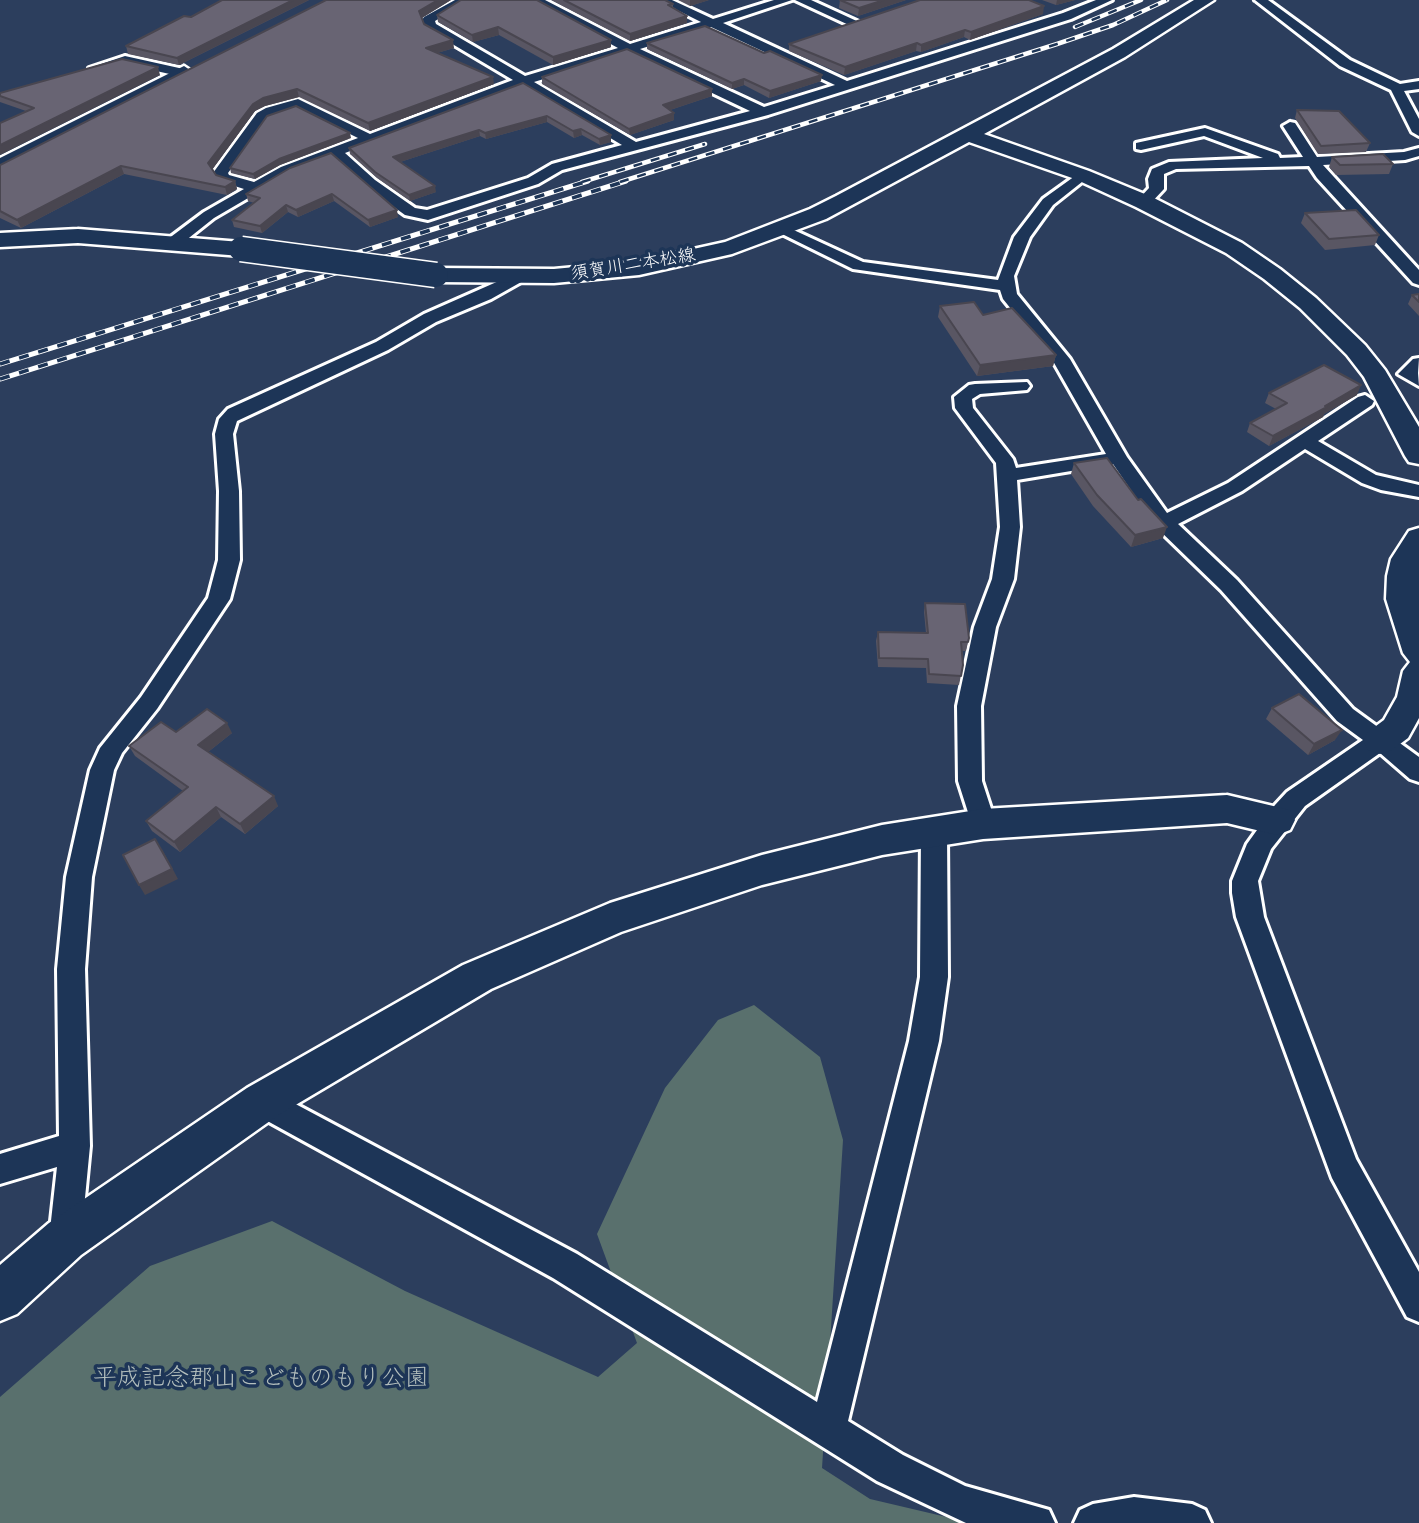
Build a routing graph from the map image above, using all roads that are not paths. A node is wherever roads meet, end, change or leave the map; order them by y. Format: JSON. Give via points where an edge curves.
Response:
{"nodes":[{"id":1,"x":464,"y":0,"type":"edge"},
{"id":2,"x":536,"y":0,"type":"edge"},
{"id":3,"x":663,"y":0,"type":"edge"},
{"id":4,"x":786,"y":0,"type":"edge"},
{"id":5,"x":800,"y":0,"type":"edge"},
{"id":6,"x":1106,"y":0,"type":"edge"},
{"id":7,"x":1206,"y":0,"type":"edge"},
{"id":8,"x":1261,"y":0,"type":"edge"},
{"id":9,"x":1045,"y":8,"type":"edge"},
{"id":10,"x":1067,"y":16,"type":"junction"},
{"id":11,"x":712,"y":23,"type":"junction"},
{"id":12,"x":831,"y":31,"type":"edge"},
{"id":13,"x":795,"y":43,"type":"edge"},
{"id":14,"x":628,"y":48,"type":"junction"},
{"id":15,"x":772,"y":50,"type":"junction"},
{"id":16,"x":205,"y":63,"type":"edge"},
{"id":17,"x":80,"y":71,"type":"edge"},
{"id":18,"x":183,"y":73,"type":"junction"},
{"id":19,"x":526,"y":80,"type":"junction"},
{"id":20,"x":845,"y":85,"type":"junction"},
{"id":21,"x":1419,"y":85,"type":"edge"},
{"id":22,"x":1398,"y":88,"type":"junction"},
{"id":23,"x":763,"y":112,"type":"junction"},
{"id":24,"x":1290,"y":126,"type":"dead end"},
{"id":25,"x":1419,"y":132,"type":"edge"},
{"id":26,"x":968,"y":135,"type":"junction"},
{"id":27,"x":370,"y":139,"type":"junction"},
{"id":28,"x":632,"y":145,"type":"junction"},
{"id":29,"x":1141,"y":146,"type":"dead end"},
{"id":30,"x":335,"y":152,"type":"junction"},
{"id":31,"x":1419,"y":152,"type":"edge"},
{"id":32,"x":1310,"y":161,"type":"junction"},
{"id":33,"x":1279,"y":162,"type":"junction"},
{"id":34,"x":0,"y":166,"type":"edge"},
{"id":35,"x":1082,"y":175,"type":"junction"},
{"id":36,"x":255,"y":187,"type":"junction"},
{"id":37,"x":1143,"y":202,"type":"junction"},
{"id":38,"x":780,"y":229,"type":"junction"},
{"id":39,"x":0,"y":240,"type":"edge"},
{"id":40,"x":174,"y":242,"type":"junction"},
{"id":41,"x":517,"y":278,"type":"junction"},
{"id":42,"x":1419,"y":280,"type":"edge"},
{"id":43,"x":1006,"y":286,"type":"junction"},
{"id":44,"x":1419,"y":363,"type":"edge"},
{"id":45,"x":1419,"y":381,"type":"edge"},
{"id":46,"x":1021,"y":386,"type":"dead end"},
{"id":47,"x":1364,"y":401,"type":"dead end"},
{"id":48,"x":1307,"y":442,"type":"junction"},
{"id":49,"x":1419,"y":456,"type":"edge"},
{"id":50,"x":1118,"y":458,"type":"junction"},
{"id":51,"x":1007,"y":475,"type":"junction"},
{"id":52,"x":1419,"y":491,"type":"edge"},
{"id":53,"x":1164,"y":523,"type":"junction"},
{"id":54,"x":1419,"y":538,"type":"edge"},
{"id":55,"x":1419,"y":653,"type":"edge"},
{"id":56,"x":1419,"y":671,"type":"edge"},
{"id":57,"x":1380,"y":741,"type":"junction"},
{"id":58,"x":1419,"y":772,"type":"edge"},
{"id":59,"x":1277,"y":820,"type":"junction"},
{"id":60,"x":983,"y":824,"type":"junction"},
{"id":61,"x":934,"y":833,"type":"junction"},
{"id":62,"x":262,"y":1102,"type":"junction"},
{"id":63,"x":75,"y":1146,"type":"junction"},
{"id":64,"x":0,"y":1169,"type":"edge"},
{"id":65,"x":65,"y":1239,"type":"junction"},
{"id":66,"x":0,"y":1297,"type":"edge"},
{"id":67,"x":1419,"y":1305,"type":"edge"},
{"id":68,"x":828,"y":1430,"type":"junction"},
{"id":69,"x":1036,"y":1523,"type":"edge"},
{"id":70,"x":1093,"y":1523,"type":"edge"},
{"id":71,"x":1192,"y":1523,"type":"edge"}],
"edges":[{"from":1,"to":19,"type":"street","via":[[428,20],[431,26]]},
{"from":2,"to":14,"type":"street"},
{"from":3,"to":11,"type":"street"},
{"from":4,"to":11,"type":"street"},
{"from":5,"to":12,"type":"street","via":[[861,22]]},
{"from":6,"to":10,"type":"street"},
{"from":7,"to":26,"type":"street","name":"須賀川二本松線"},
{"from":8,"to":22,"type":"street","via":[[1345,63]]},
{"from":9,"to":10,"type":"street"},
{"from":10,"to":20,"type":"street"},
{"from":11,"to":14,"type":"street"},
{"from":11,"to":15,"type":"street"},
{"from":13,"to":15,"type":"street"},
{"from":14,"to":19,"type":"street"},
{"from":14,"to":23,"type":"street"},
{"from":15,"to":20,"type":"street"},
{"from":16,"to":18,"type":"street"},
{"from":17,"to":18,"type":"street","via":[[125,60]]},
{"from":18,"to":34,"type":"street"},
{"from":19,"to":27,"type":"street"},
{"from":19,"to":28,"type":"street"},
{"from":20,"to":23,"type":"street"},
{"from":21,"to":22,"type":"street"},
{"from":22,"to":25,"type":"street"},
{"from":23,"to":28,"type":"street"},
{"from":24,"to":32,"type":"street"},
{"from":26,"to":35,"type":"street"},
{"from":26,"to":38,"type":"street","name":"須賀川二本松線","via":[[844,201]]},
{"from":27,"to":30,"type":"street"},
{"from":27,"to":36,"type":"street","via":[[299,103],[271,111],[262,116],[220,173]]},
{"from":28,"to":30,"type":"street","via":[[556,167],[533,181],[428,215],[410,212]]},
{"from":29,"to":33,"type":"street","via":[[1205,132]]},
{"from":30,"to":36,"type":"street"},
{"from":31,"to":32,"type":"street"},
{"from":32,"to":33,"type":"street"},
{"from":32,"to":42,"type":"street"},
{"from":33,"to":37,"type":"street","via":[[1165,167],[1157,172],[1157,189]]},
{"from":35,"to":37,"type":"street"},
{"from":35,"to":43,"type":"street","via":[[1048,202],[1022,237]]},
{"from":36,"to":40,"type":"street"},
{"from":37,"to":49,"type":"street","via":[[1234,248],[1308,303],[1377,375]]},
{"from":38,"to":41,"type":"street","name":"須賀川二本松線","via":[[675,261]]},
{"from":38,"to":43,"type":"street","via":[[859,266]]},
{"from":39,"to":40,"type":"street","name":"須賀川二本松線","via":[[78,236]]},
{"from":40,"to":41,"type":"street","name":"須賀川二本松線","bridge":true,"via":[[436,275]]},
{"from":41,"to":63,"type":"street","via":[[228,419],[224,434],[229,560],[219,599],[149,703],[112,748],[102,770],[79,877],[71,969]]},
{"from":43,"to":50,"type":"street","via":[[1061,359]]},
{"from":44,"to":45,"type":"street","via":[[1407,374]]},
{"from":46,"to":51,"type":"street","via":[[975,389],[963,397],[964,408],[1006,463]]},
{"from":47,"to":48,"type":"street"},
{"from":48,"to":52,"type":"street","via":[[1369,479]]},
{"from":48,"to":53,"type":"street","via":[[1236,487]]},
{"from":50,"to":51,"type":"street"},
{"from":50,"to":53,"type":"street"},
{"from":51,"to":60,"type":"street","via":[[1009,547],[985,627],[969,706],[970,781]]},
{"from":53,"to":57,"type":"street","via":[[1229,585],[1345,715]]},
{"from":54,"to":55,"type":"street","via":[[1402,576],[1402,599]]},
{"from":56,"to":57,"type":"street","via":[[1414,697],[1396,729]]},
{"from":57,"to":58,"type":"street"},
{"from":57,"to":59,"type":"street","via":[[1296,799]]},
{"from":59,"to":60,"type":"street","via":[[1227,809]]},
{"from":59,"to":67,"type":"street","via":[[1260,844],[1245,881],[1250,917],[1342,1167]]},
{"from":60,"to":61,"type":"street"},
{"from":61,"to":62,"type":"street","via":[[882,840],[762,870],[610,919],[477,976]]},
{"from":61,"to":68,"type":"street","via":[[934,977],[924,1041]]},
{"from":62,"to":65,"type":"street"},
{"from":62,"to":68,"type":"street","via":[[565,1266]]},
{"from":63,"to":64,"type":"street"},
{"from":63,"to":65,"type":"street"},
{"from":65,"to":66,"type":"street"},
{"from":68,"to":69,"type":"street","via":[[960,1503]]},
{"from":70,"to":71,"type":"street","via":[[1134,1516]]}]}
